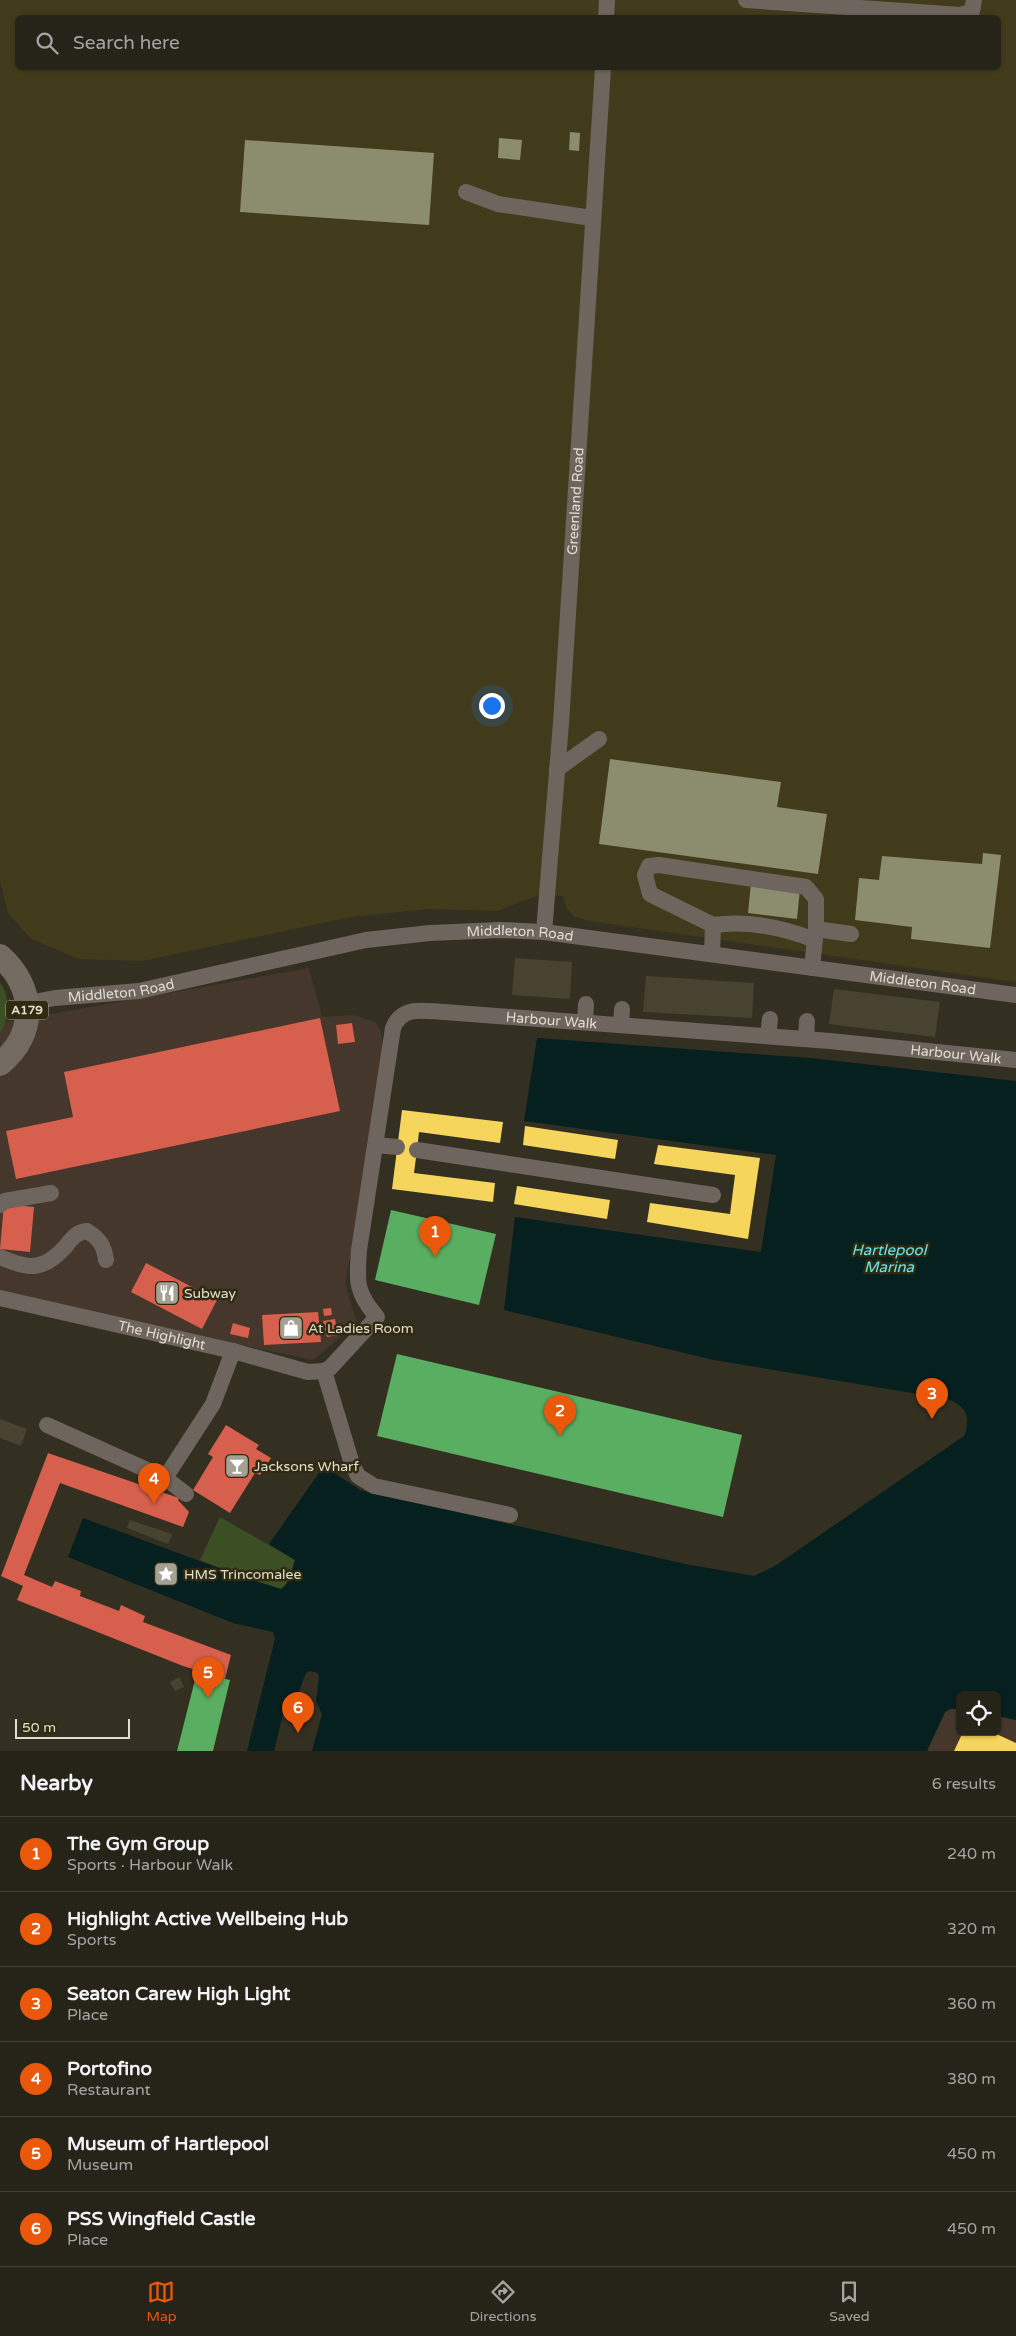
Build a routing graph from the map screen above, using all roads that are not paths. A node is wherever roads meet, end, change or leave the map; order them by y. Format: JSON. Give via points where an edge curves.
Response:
{"nodes":[{"id":1,"x":607,"y":0,"type":"edge"},
{"id":2,"x":746,"y":0,"type":"edge"},
{"id":3,"x":974,"y":0,"type":"edge"},
{"id":4,"x":879,"y":5,"type":"edge"},
{"id":5,"x":606,"y":15,"type":"edge"},
{"id":6,"x":603,"y":70,"type":"edge"},
{"id":7,"x":466,"y":192,"type":"dead end"},
{"id":8,"x":592,"y":218,"type":"junction"},
{"id":9,"x":599,"y":739,"type":"dead end"},
{"id":10,"x":557,"y":769,"type":"junction"},
{"id":11,"x":713,"y":924,"type":"junction"},
{"id":12,"x":544,"y":932,"type":"junction"},
{"id":13,"x":851,"y":934,"type":"dead end"},
{"id":14,"x":816,"y":935,"type":"junction"},
{"id":15,"x":712,"y":954,"type":"junction"},
{"id":16,"x":0,"y":956,"type":"edge"},
{"id":17,"x":812,"y":968,"type":"junction"},
{"id":18,"x":1016,"y":994,"type":"edge"},
{"id":19,"x":28,"y":1003,"type":"junction"},
{"id":20,"x":586,"y":1004,"type":"dead end"},
{"id":21,"x":770,"y":1018,"type":"dead end"},
{"id":22,"x":807,"y":1021,"type":"dead end"},
{"id":23,"x":585,"y":1022,"type":"junction"},
{"id":24,"x":768,"y":1036,"type":"junction"},
{"id":25,"x":806,"y":1039,"type":"junction"},
{"id":26,"x":1016,"y":1060,"type":"edge"},
{"id":27,"x":0,"y":1064,"type":"edge"},
{"id":28,"x":376,"y":1144,"type":"junction"},
{"id":29,"x":397,"y":1147,"type":"dead end"},
{"id":30,"x":417,"y":1150,"type":"dead end"},
{"id":31,"x":51,"y":1193,"type":"dead end"},
{"id":32,"x":713,"y":1195,"type":"dead end"},
{"id":33,"x":0,"y":1205,"type":"edge"},
{"id":34,"x":0,"y":1257,"type":"edge"},
{"id":35,"x":106,"y":1260,"type":"dead end"},
{"id":36,"x":0,"y":1298,"type":"edge"},
{"id":37,"x":232,"y":1351,"type":"junction"},
{"id":38,"x":324,"y":1371,"type":"junction"},
{"id":39,"x":47,"y":1425,"type":"dead end"},
{"id":40,"x":165,"y":1478,"type":"junction"},
{"id":41,"x":186,"y":1494,"type":"dead end"},
{"id":42,"x":510,"y":1515,"type":"dead end"}],
"edges":[{"from":1,"to":5,"type":"street"},
{"from":2,"to":4,"type":"street"},
{"from":3,"to":4,"type":"street","via":[[972,11],[967,15]]},
{"from":6,"to":8,"type":"street","name":"Greenland Road"},
{"from":7,"to":8,"type":"street","via":[[498,204]]},
{"from":8,"to":10,"type":"street","name":"Greenland Road"},
{"from":9,"to":10,"type":"street"},
{"from":10,"to":12,"type":"street","name":"Greenland Road"},
{"from":11,"to":14,"type":"street","via":[[743,924]]},
{"from":11,"to":14,"type":"street","via":[[650,894],[645,875],[649,866],[806,887],[816,899]]},
{"from":11,"to":15,"type":"street"},
{"from":12,"to":15,"type":"street","name":"Middleton Road"},
{"from":12,"to":19,"type":"street","name":"Middleton Road","via":[[430,933],[366,940],[139,991]]},
{"from":13,"to":14,"type":"street"},
{"from":14,"to":17,"type":"street"},
{"from":15,"to":17,"type":"street","name":"Middleton Road"},
{"from":16,"to":19,"type":"highway","number":"A179","via":[[23,984]]},
{"from":17,"to":18,"type":"street","name":"Middleton Road"},
{"from":19,"to":27,"type":"highway","number":"A179","via":[[27,1022],[21,1040]]},
{"from":20,"to":23,"type":"street"},
{"from":21,"to":24,"type":"street"},
{"from":22,"to":25,"type":"street"},
{"from":23,"to":24,"type":"street","name":"Harbour Walk","via":[[621,1017]]},
{"from":23,"to":28,"type":"street","name":"Harbour Walk","via":[[418,1010],[405,1012],[393,1028]]},
{"from":24,"to":25,"type":"street","name":"Harbour Walk"},
{"from":25,"to":26,"type":"street","name":"Harbour Walk"},
{"from":28,"to":29,"type":"street"},
{"from":28,"to":38,"type":"street","name":"Harbour Walk","via":[[357,1283],[366,1304],[377,1316],[335,1364]]},
{"from":30,"to":32,"type":"street"},
{"from":31,"to":33,"type":"street","via":[[5,1201]]},
{"from":34,"to":35,"type":"street","via":[[27,1266],[40,1266],[52,1261],[73,1236],[88,1232],[100,1241]]},
{"from":36,"to":37,"type":"street","name":"The Highlight"},
{"from":37,"to":38,"type":"street","name":"The Highlight","via":[[308,1372]]},
{"from":37,"to":40,"type":"street","via":[[213,1404]]},
{"from":38,"to":42,"type":"street","via":[[358,1476],[374,1486]]},
{"from":39,"to":40,"type":"street"},
{"from":40,"to":41,"type":"street"}]}
